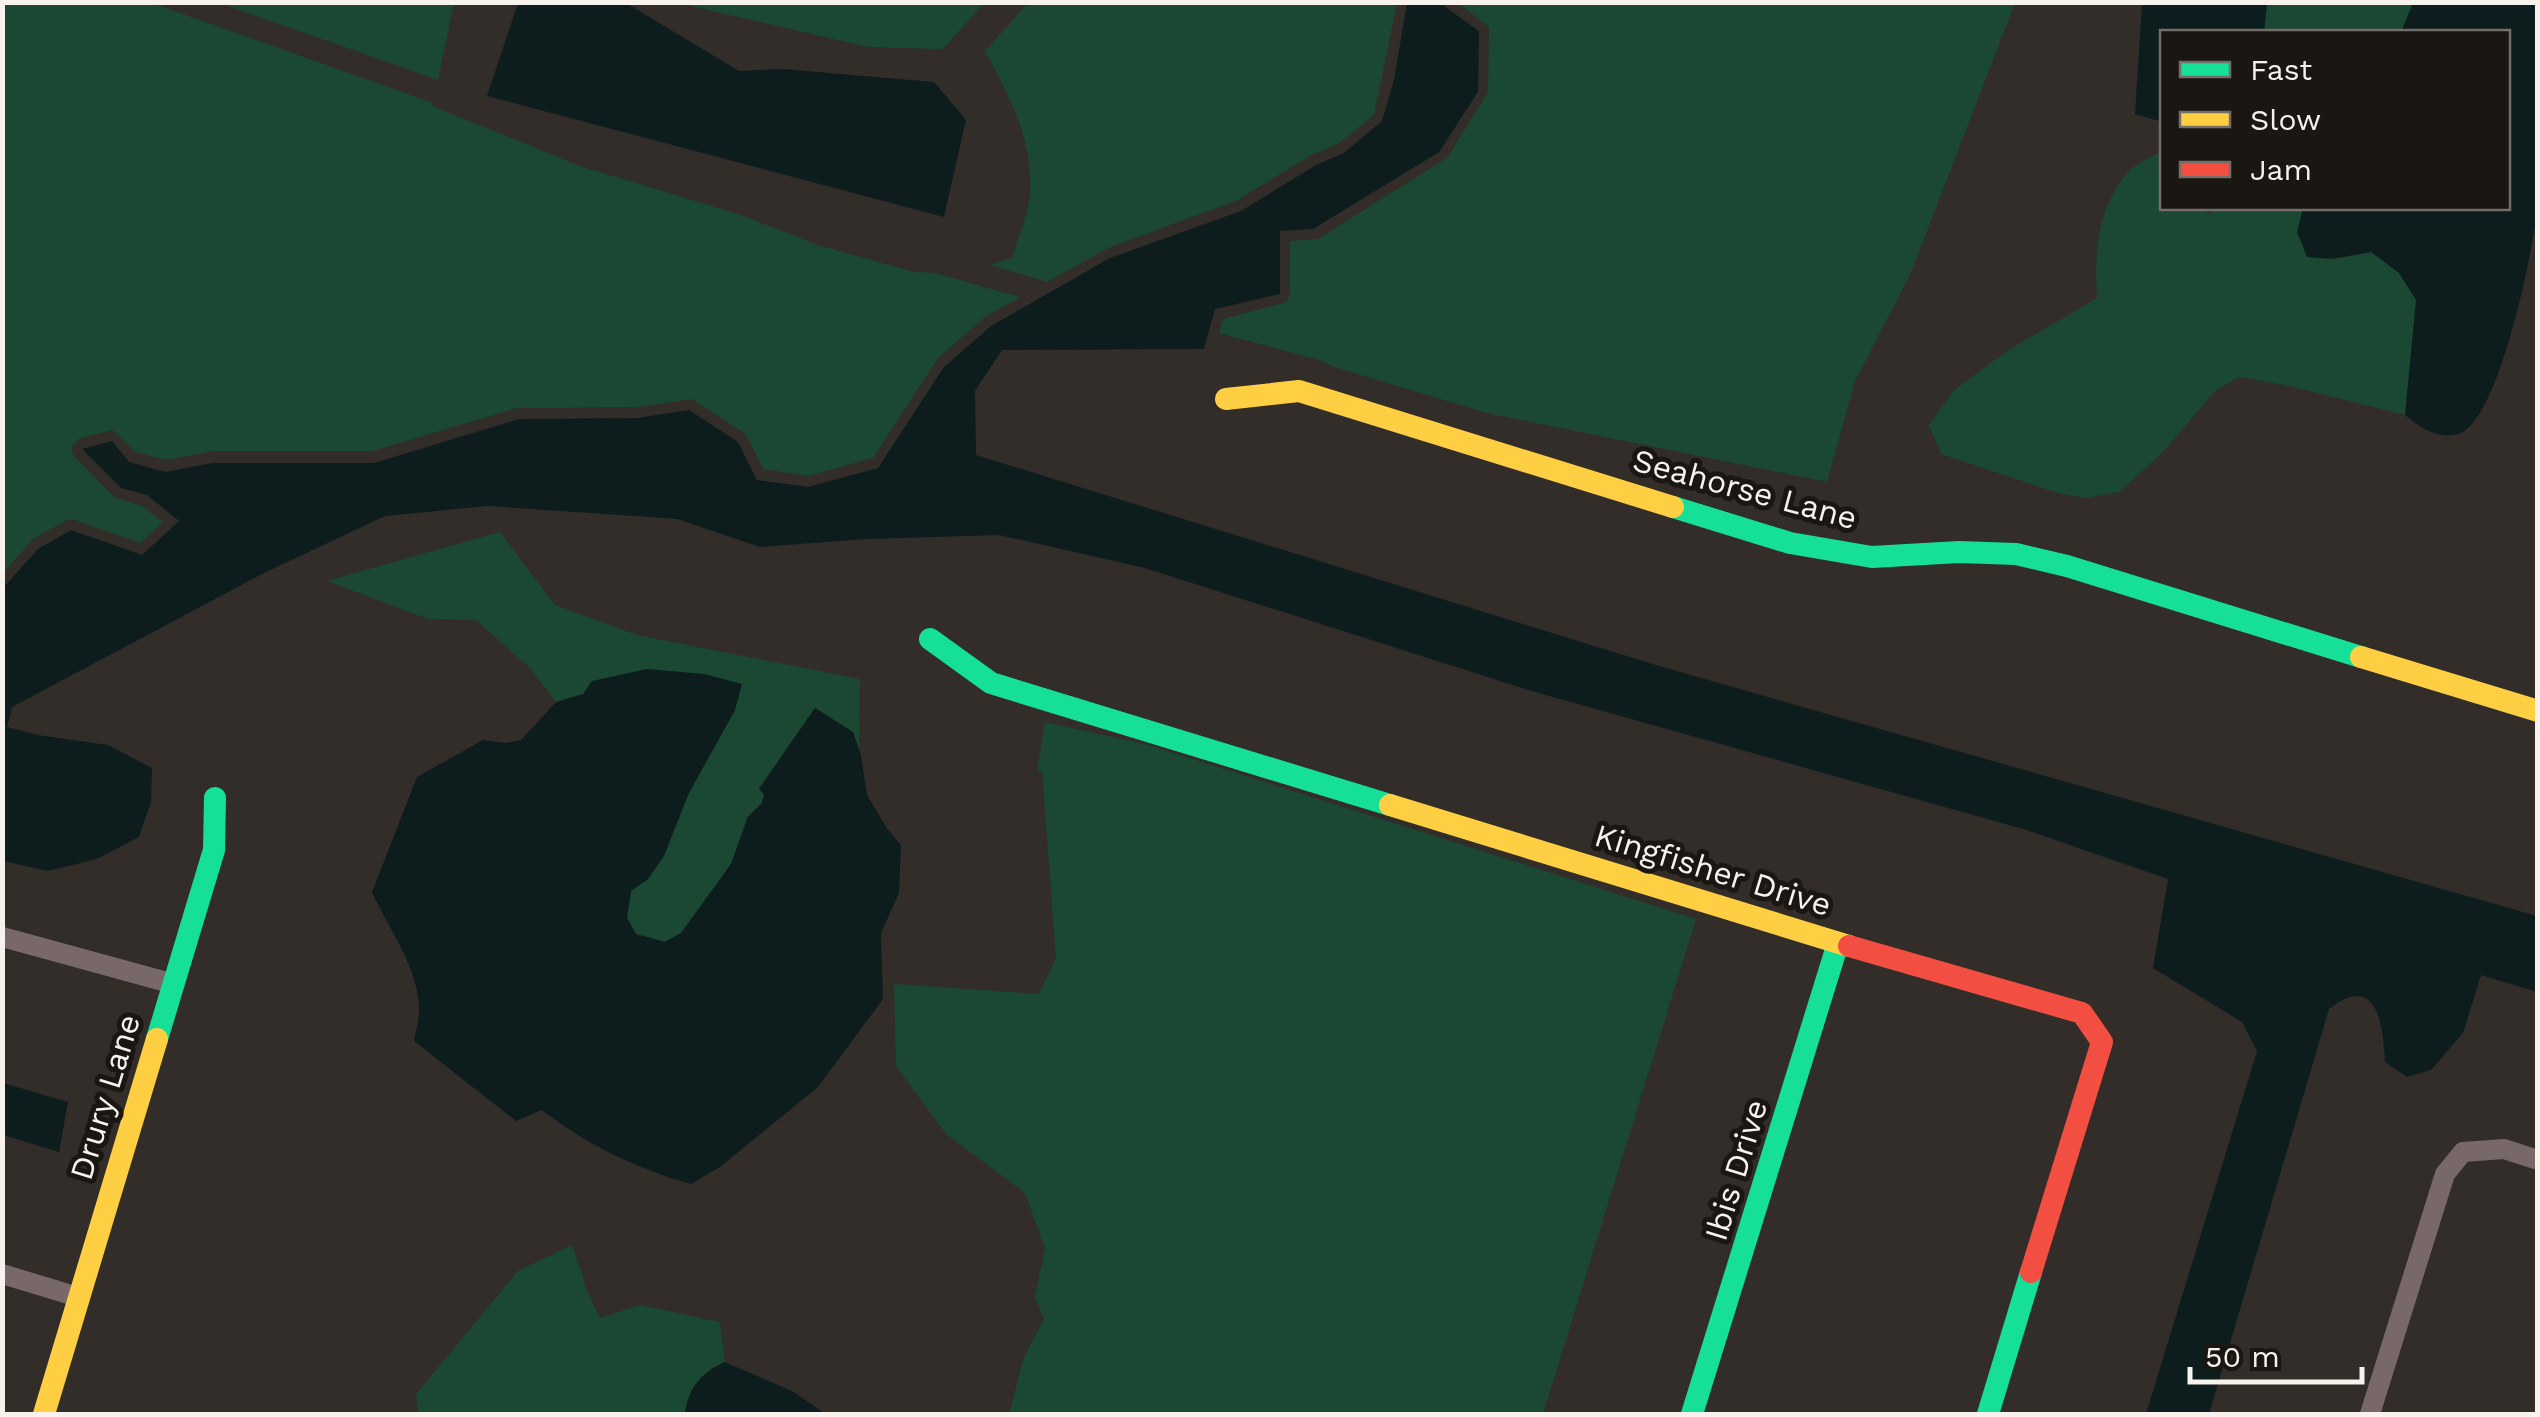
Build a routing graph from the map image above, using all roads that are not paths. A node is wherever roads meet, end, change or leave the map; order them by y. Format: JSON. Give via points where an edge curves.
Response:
{"nodes":[{"id":1,"x":1226,"y":399,"type":"dead end"},
{"id":2,"x":930,"y":639,"type":"dead end"},
{"id":3,"x":2538,"y":710,"type":"edge"},
{"id":4,"x":215,"y":798,"type":"dead end"},
{"id":5,"x":2,"y":937,"type":"edge"},
{"id":6,"x":1838,"y":943,"type":"junction"},
{"id":7,"x":174,"y":984,"type":"junction"},
{"id":8,"x":2538,"y":1160,"type":"edge"},
{"id":9,"x":2,"y":1274,"type":"edge"},
{"id":10,"x":78,"y":1297,"type":"junction"},
{"id":11,"x":44,"y":1414,"type":"edge"},
{"id":12,"x":1692,"y":1414,"type":"edge"},
{"id":13,"x":1988,"y":1414,"type":"edge"},
{"id":14,"x":2370,"y":1414,"type":"edge"}],
"edges":[{"from":1,"to":3,"type":"street","name":"Seahorse Lane","via":[[1299,391],[1790,542],[1872,556],[2016,554],[2067,566]]},
{"from":2,"to":6,"type":"street","name":"Kingfisher Drive","via":[[990,683]]},
{"from":4,"to":7,"type":"street","name":"Drury Lane","via":[[214,850]]},
{"from":5,"to":7,"type":"street"},
{"from":6,"to":12,"type":"street","name":"Ibis Drive"},
{"from":6,"to":13,"type":"street","name":"Kingfisher Drive","via":[[2082,1013],[2102,1042]]},
{"from":7,"to":10,"type":"street","name":"Drury Lane"},
{"from":8,"to":14,"type":"street","via":[[2504,1149],[2462,1152],[2445,1174]]},
{"from":9,"to":10,"type":"street"},
{"from":10,"to":11,"type":"street","name":"Drury Lane"}]}
